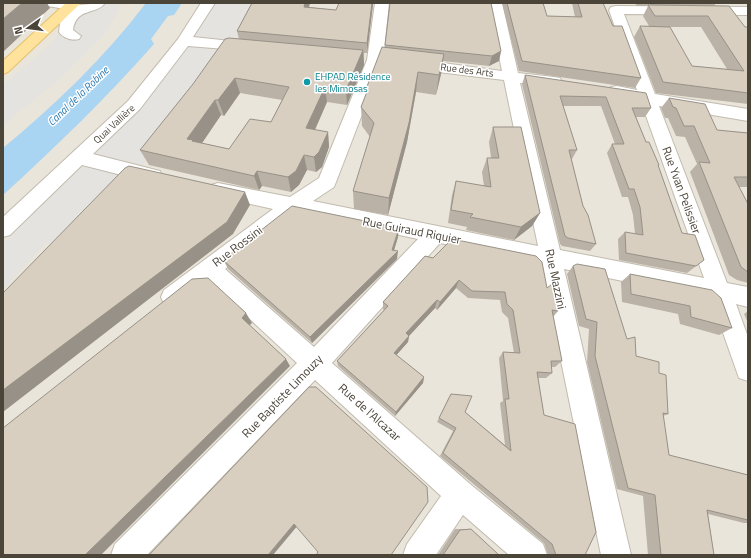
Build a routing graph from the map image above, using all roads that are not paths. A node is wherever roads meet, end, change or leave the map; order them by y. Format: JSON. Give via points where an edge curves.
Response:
{"nodes":[{"id":1,"x":52,"y":3,"type":"edge"},
{"id":2,"x":98,"y":3,"type":"edge"},
{"id":3,"x":208,"y":3,"type":"edge"},
{"id":4,"x":382,"y":3,"type":"edge"},
{"id":5,"x":495,"y":3,"type":"edge"},
{"id":6,"x":72,"y":4,"type":"edge"},
{"id":7,"x":748,"y":12,"type":"edge"},
{"id":8,"x":74,"y":36,"type":"dead end"},
{"id":9,"x":184,"y":41,"type":"junction"},
{"id":10,"x":265,"y":49,"type":"edge"},
{"id":11,"x":381,"y":60,"type":"junction"},
{"id":12,"x":3,"y":69,"type":"edge"},
{"id":13,"x":512,"y":76,"type":"junction"},
{"id":14,"x":569,"y":84,"type":"edge"},
{"id":15,"x":599,"y":89,"type":"edge"},
{"id":16,"x":648,"y":97,"type":"junction"},
{"id":17,"x":748,"y":115,"type":"edge"},
{"id":18,"x":78,"y":157,"type":"junction"},
{"id":19,"x":168,"y":179,"type":"edge"},
{"id":20,"x":198,"y":186,"type":"edge"},
{"id":21,"x":290,"y":206,"type":"junction"},
{"id":22,"x":3,"y":229,"type":"edge"},
{"id":23,"x":436,"y":235,"type":"junction"},
{"id":24,"x":551,"y":258,"type":"junction"},
{"id":25,"x":209,"y":268,"type":"junction"},
{"id":26,"x":719,"y":291,"type":"junction"},
{"id":27,"x":748,"y":297,"type":"edge"},
{"id":28,"x":153,"y":312,"type":"edge"},
{"id":29,"x":316,"y":362,"type":"junction"},
{"id":30,"x":748,"y":369,"type":"edge"},
{"id":31,"x":460,"y":494,"type":"junction"},
{"id":32,"x":126,"y":555,"type":"edge"},
{"id":33,"x":418,"y":555,"type":"edge"},
{"id":34,"x":532,"y":555,"type":"edge"},
{"id":35,"x":616,"y":555,"type":"edge"}],
"edges":[{"from":1,"to":6,"type":"street"},
{"from":2,"to":8,"type":"street","via":[[81,8],[67,23],[66,32]]},
{"from":3,"to":9,"type":"street","name":"Quai Vallière"},
{"from":4,"to":11,"type":"street","name":"Rue Rossini"},
{"from":5,"to":13,"type":"street","name":"Rue Mazzini"},
{"from":6,"to":12,"type":"main road"},
{"from":7,"to":16,"type":"street","name":"Rue Yvan Pelissier","via":[[616,10]]},
{"from":9,"to":10,"type":"street"},
{"from":9,"to":18,"type":"street","name":"Quai Vallière","via":[[134,105]]},
{"from":11,"to":13,"type":"street","name":"Rue des Arts"},
{"from":11,"to":21,"type":"street","name":"Rue Rossini","via":[[327,182]]},
{"from":13,"to":14,"type":"street","name":"Rue des Arts"},
{"from":13,"to":24,"type":"street","name":"Rue Mazzini"},
{"from":15,"to":16,"type":"street"},
{"from":16,"to":17,"type":"street"},
{"from":16,"to":26,"type":"street","name":"Rue Yvan Pelissier"},
{"from":18,"to":19,"type":"street"},
{"from":18,"to":22,"type":"street","name":"Quai Vallière"},
{"from":20,"to":21,"type":"street","name":"Rue Guiraud Riquier"},
{"from":21,"to":23,"type":"street","name":"Rue Guiraud Riquier"},
{"from":21,"to":25,"type":"street","name":"Rue Rossini"},
{"from":23,"to":24,"type":"street","name":"Rue Guiraud Riquier"},
{"from":23,"to":29,"type":"street","name":"Rue Baptiste Limouzy"},
{"from":24,"to":26,"type":"street","name":"Rue Guiraud Riquier"},
{"from":24,"to":35,"type":"street","name":"Rue Mazzini"},
{"from":25,"to":28,"type":"street","name":"Rue Rossini"},
{"from":25,"to":29,"type":"street","name":"Rue de l'Alcazar"},
{"from":26,"to":27,"type":"street","name":"Rue Guiraud Riquier"},
{"from":26,"to":30,"type":"street","name":"Rue Yvan Pelissier"},
{"from":29,"to":31,"type":"street","name":"Rue de l'Alcazar"},
{"from":29,"to":32,"type":"street","name":"Rue Baptiste Limouzy"},
{"from":31,"to":33,"type":"street"},
{"from":31,"to":34,"type":"street","name":"Rue de l'Alcazar"}]}
